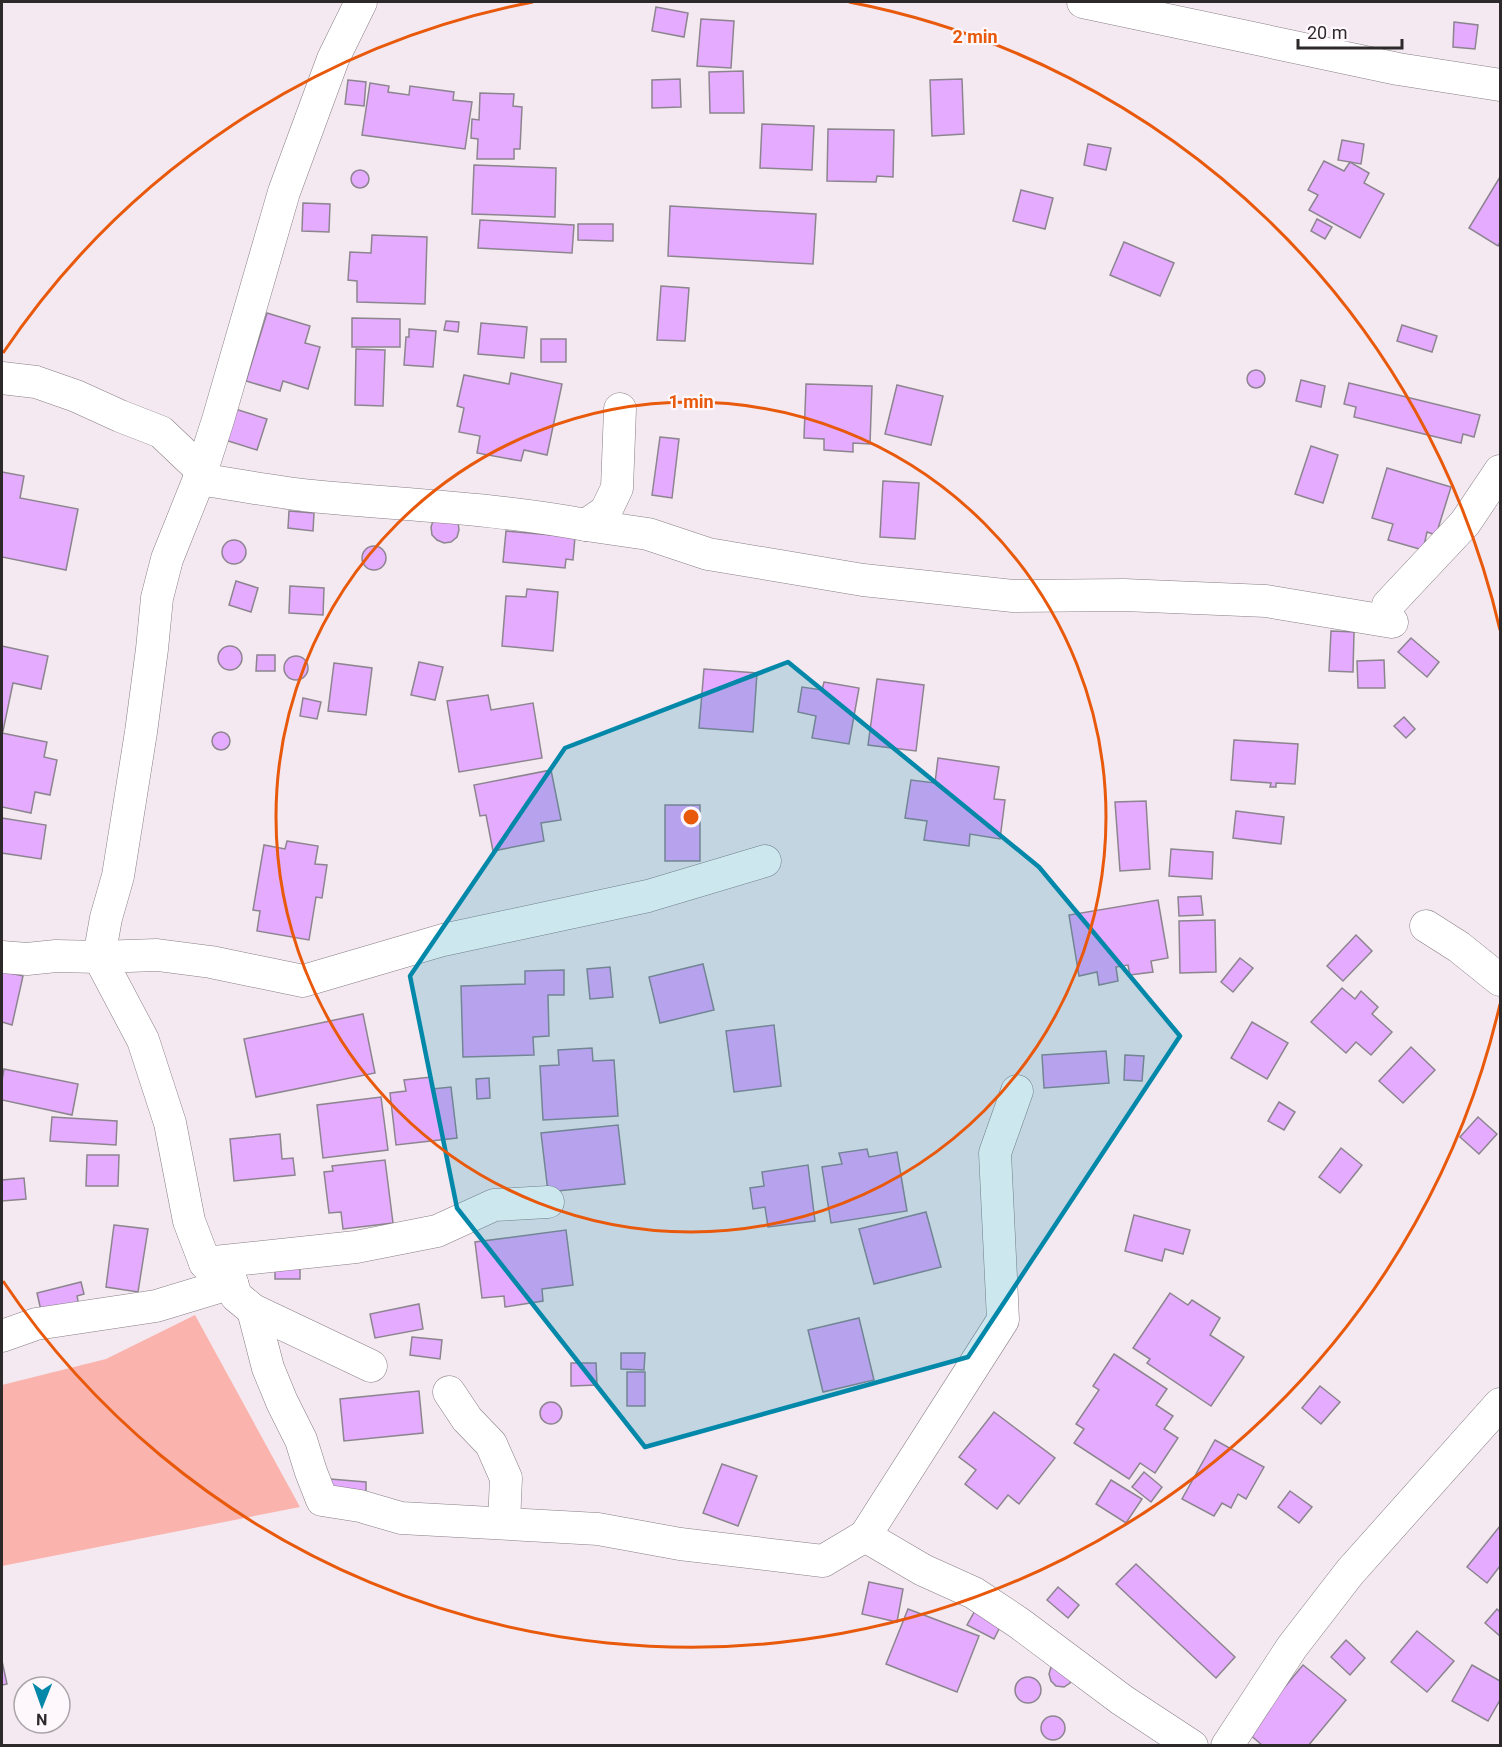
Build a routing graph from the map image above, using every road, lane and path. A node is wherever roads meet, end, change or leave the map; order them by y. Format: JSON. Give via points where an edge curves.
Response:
{"nodes":[{"id":1,"x":361,"y":2,"type":"edge"},
{"id":2,"x":1083,"y":2,"type":"edge"},
{"id":3,"x":1500,"y":85,"type":"edge"},
{"id":4,"x":2,"y":378,"type":"edge"},
{"id":5,"x":621,"y":409,"type":"dead end"},
{"id":6,"x":218,"y":420,"type":"junction"},
{"id":7,"x":161,"y":432,"type":"junction"},
{"id":8,"x":1500,"y":471,"type":"edge"},
{"id":9,"x":200,"y":474,"type":"junction"},
{"id":10,"x":586,"y":525,"type":"junction"},
{"id":11,"x":765,"y":861,"type":"dead end"},
{"id":12,"x":1426,"y":926,"type":"dead end"},
{"id":13,"x":2,"y":957,"type":"edge"},
{"id":14,"x":99,"y":957,"type":"junction"},
{"id":15,"x":1500,"y":980,"type":"edge"},
{"id":16,"x":1017,"y":1091,"type":"dead end"},
{"id":17,"x":548,"y":1202,"type":"dead end"},
{"id":18,"x":205,"y":1263,"type":"junction"},
{"id":19,"x":232,"y":1283,"type":"junction"},
{"id":20,"x":253,"y":1310,"type":"junction"},
{"id":21,"x":2,"y":1336,"type":"edge"},
{"id":22,"x":371,"y":1366,"type":"dead end"},
{"id":23,"x":449,"y":1392,"type":"dead end"},
{"id":24,"x":1500,"y":1404,"type":"edge"},
{"id":25,"x":504,"y":1523,"type":"junction"},
{"id":26,"x":865,"y":1536,"type":"junction"},
{"id":27,"x":1192,"y":1746,"type":"edge"},
{"id":28,"x":1227,"y":1746,"type":"edge"}],
"edges":[{"from":1,"to":6,"type":"street","via":[[333,58],[284,192]]},
{"from":2,"to":3,"type":"street","via":[[1398,69]]},
{"from":4,"to":7,"type":"street","via":[[36,382]]},
{"from":5,"to":10,"type":"street","via":[[617,488],[606,511]]},
{"from":6,"to":7,"type":"street"},
{"from":6,"to":9,"type":"street"},
{"from":7,"to":9,"type":"street"},
{"from":8,"to":10,"type":"street","via":[[1465,523],[1390,613],[1266,601],[1124,595],[1014,596],[863,580],[708,554],[648,534]]},
{"from":9,"to":10,"type":"street","via":[[309,495],[494,512]]},
{"from":9,"to":14,"type":"street","via":[[167,559],[157,598],[153,649],[118,876]]},
{"from":11,"to":14,"type":"street","via":[[648,896],[443,940],[303,981],[211,962],[157,956]]},
{"from":12,"to":15,"type":"street"},
{"from":13,"to":14,"type":"street"},
{"from":14,"to":18,"type":"street","via":[[143,1040],[170,1123],[189,1221]]},
{"from":16,"to":26,"type":"street","via":[[995,1153],[1003,1320]]},
{"from":17,"to":18,"type":"street","via":[[494,1205],[437,1231],[356,1247]]},
{"from":18,"to":19,"type":"street","via":[[219,1278]]},
{"from":19,"to":20,"type":"street","via":[[236,1296]]},
{"from":19,"to":21,"type":"street","via":[[156,1306],[36,1324]]},
{"from":20,"to":22,"type":"street"},
{"from":20,"to":25,"type":"street","via":[[268,1368],[301,1440],[322,1500],[401,1518]]},
{"from":23,"to":25,"type":"street","via":[[467,1419],[491,1443],[506,1478]]},
{"from":24,"to":28,"type":"street","via":[[1350,1572],[1292,1647]]},
{"from":25,"to":26,"type":"street","via":[[597,1529],[680,1544],[823,1561]]},
{"from":26,"to":27,"type":"street","via":[[923,1570],[974,1593]]}]}
